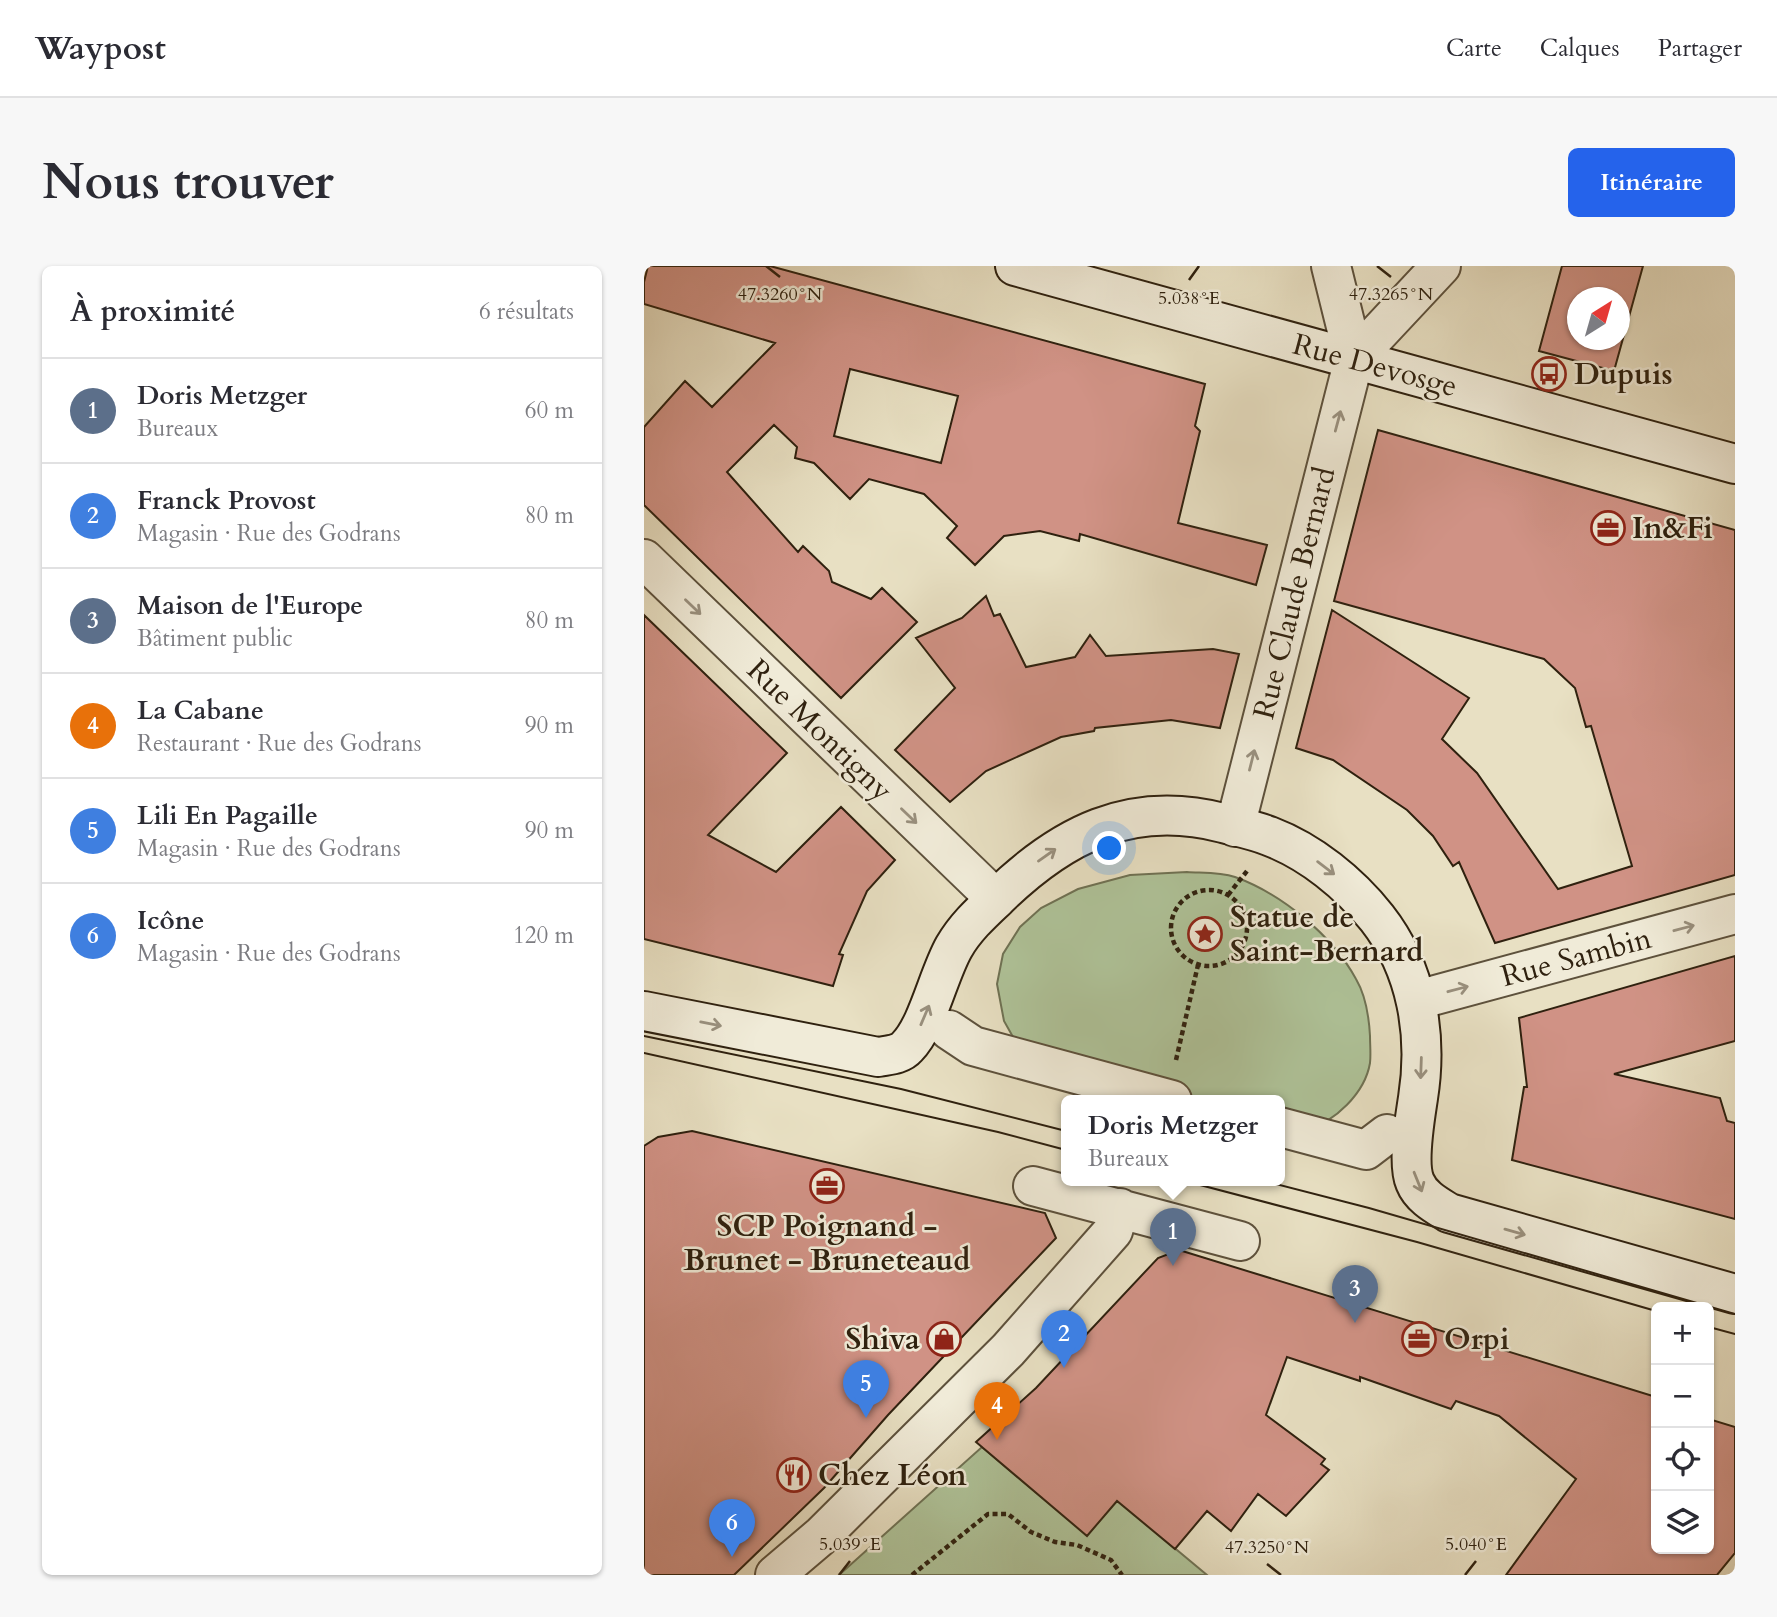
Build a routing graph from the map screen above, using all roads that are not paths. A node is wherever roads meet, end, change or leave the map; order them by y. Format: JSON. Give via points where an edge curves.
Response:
{"nodes":[{"id":1,"x":1015,"y":266,"type":"edge"},
{"id":2,"x":1331,"y":266,"type":"edge"},
{"id":3,"x":1441,"y":266,"type":"edge"},
{"id":4,"x":1354,"y":359,"type":"junction"},
{"id":5,"x":1735,"y":464,"type":"edge"},
{"id":6,"x":644,"y":559,"type":"edge"},
{"id":7,"x":1235,"y":827,"type":"junction"},
{"id":8,"x":996,"y":899,"type":"junction"},
{"id":9,"x":1735,"y":914,"type":"edge"},
{"id":10,"x":1417,"y":1000,"type":"junction"},
{"id":11,"x":644,"y":1011,"type":"edge"},
{"id":12,"x":949,"y":1030,"type":"dead end"},
{"id":13,"x":1155,"y":1095,"type":"edge"},
{"id":14,"x":1285,"y":1128,"type":"edge"},
{"id":15,"x":1400,"y":1136,"type":"junction"},
{"id":16,"x":1033,"y":1186,"type":"dead end"},
{"id":17,"x":1120,"y":1208,"type":"junction"},
{"id":18,"x":1240,"y":1241,"type":"dead end"},
{"id":19,"x":1735,"y":1294,"type":"edge"},
{"id":20,"x":775,"y":1575,"type":"edge"}],
"edges":[{"from":1,"to":4,"type":"street","name":"Rue Devosge"},
{"from":2,"to":4,"type":"street"},
{"from":3,"to":4,"type":"street"},
{"from":4,"to":5,"type":"street","name":"Rue Devosge"},
{"from":7,"to":4,"type":"street","name":"Rue Claude Bernard","one_way":true},
{"from":6,"to":8,"type":"street","name":"Rue Montigny","one_way":true},
{"from":8,"to":7,"type":"street","one_way":true,"via":[[1059,846],[1124,819],[1195,817]]},
{"from":7,"to":10,"type":"street","one_way":true,"via":[[1301,851],[1336,876],[1392,939]]},
{"from":11,"to":8,"type":"street","one_way":true,"via":[[878,1056],[893,1055],[907,1048],[924,1019],[955,945]]},
{"from":10,"to":9,"type":"street","name":"Rue Sambin","one_way":true},
{"from":10,"to":15,"type":"street","one_way":true,"via":[[1421,1072]]},
{"from":12,"to":13,"type":"street","via":[[973,1046]]},
{"from":14,"to":15,"type":"street","via":[[1366,1150]]},
{"from":15,"to":19,"type":"street","one_way":true,"via":[[1421,1192],[1449,1213]]},
{"from":16,"to":17,"type":"street"},
{"from":17,"to":18,"type":"street"},
{"from":17,"to":20,"type":"street","via":[[1113,1231],[1008,1350],[822,1535]]}]}
